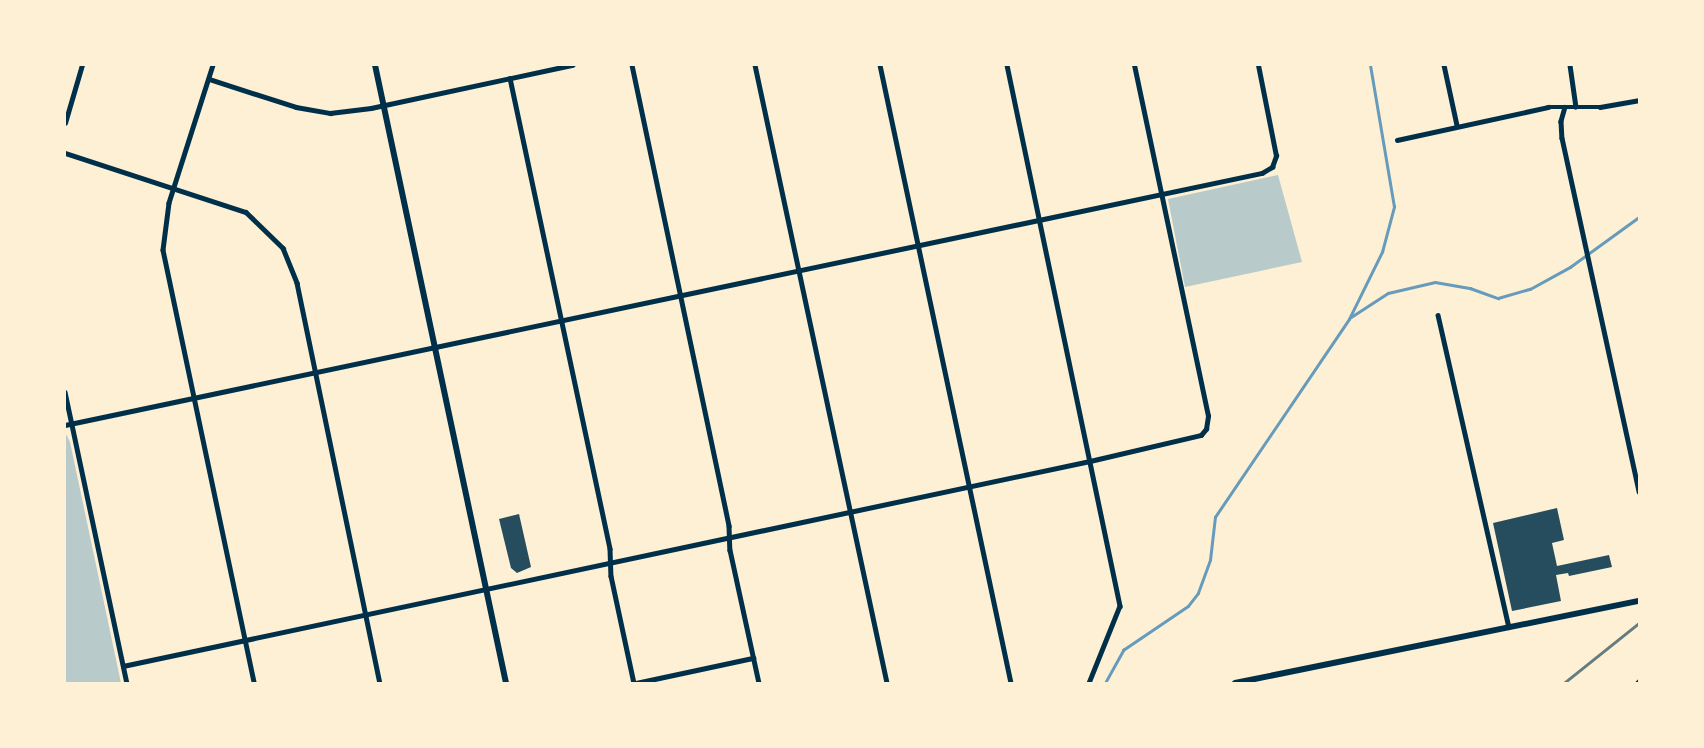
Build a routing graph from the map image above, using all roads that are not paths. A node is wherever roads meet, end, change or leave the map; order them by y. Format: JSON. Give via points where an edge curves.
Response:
{"nodes":[{"id":1,"x":82,"y":65,"type":"edge"},
{"id":2,"x":213,"y":65,"type":"edge"},
{"id":3,"x":375,"y":65,"type":"edge"},
{"id":4,"x":572,"y":65,"type":"edge"},
{"id":5,"x":632,"y":65,"type":"edge"},
{"id":6,"x":755,"y":65,"type":"edge"},
{"id":7,"x":880,"y":65,"type":"edge"},
{"id":8,"x":1007,"y":65,"type":"edge"},
{"id":9,"x":1134,"y":65,"type":"edge"},
{"id":10,"x":1258,"y":65,"type":"edge"},
{"id":11,"x":1444,"y":65,"type":"edge"},
{"id":12,"x":1570,"y":65,"type":"edge"},
{"id":13,"x":510,"y":78,"type":"junction"},
{"id":14,"x":209,"y":79,"type":"junction"},
{"id":15,"x":1639,"y":100,"type":"edge"},
{"id":16,"x":384,"y":105,"type":"junction"},
{"id":17,"x":1565,"y":107,"type":"junction"},
{"id":18,"x":1576,"y":107,"type":"junction"},
{"id":19,"x":65,"y":123,"type":"edge"},
{"id":20,"x":1457,"y":125,"type":"junction"},
{"id":21,"x":1397,"y":140,"type":"dead end"},
{"id":22,"x":65,"y":153,"type":"edge"},
{"id":23,"x":175,"y":186,"type":"junction"},
{"id":24,"x":1161,"y":195,"type":"junction"},
{"id":25,"x":1040,"y":221,"type":"junction"},
{"id":26,"x":918,"y":246,"type":"junction"},
{"id":27,"x":799,"y":269,"type":"junction"},
{"id":28,"x":680,"y":295,"type":"junction"},
{"id":29,"x":1438,"y":314,"type":"dead end"},
{"id":30,"x":561,"y":320,"type":"junction"},
{"id":31,"x":436,"y":347,"type":"junction"},
{"id":32,"x":316,"y":373,"type":"junction"},
{"id":33,"x":65,"y":392,"type":"edge"},
{"id":34,"x":193,"y":399,"type":"junction"},
{"id":35,"x":71,"y":424,"type":"junction"},
{"id":36,"x":65,"y":425,"type":"edge"},
{"id":37,"x":1090,"y":461,"type":"junction"},
{"id":38,"x":968,"y":487,"type":"junction"},
{"id":39,"x":1639,"y":492,"type":"edge"},
{"id":40,"x":851,"y":512,"type":"junction"},
{"id":41,"x":730,"y":537,"type":"junction"},
{"id":42,"x":610,"y":563,"type":"junction"},
{"id":43,"x":487,"y":590,"type":"junction"},
{"id":44,"x":1639,"y":601,"type":"edge"},
{"id":45,"x":366,"y":615,"type":"junction"},
{"id":46,"x":1509,"y":627,"type":"junction"},
{"id":47,"x":245,"y":641,"type":"junction"},
{"id":48,"x":753,"y":658,"type":"junction"},
{"id":49,"x":123,"y":666,"type":"junction"},
{"id":50,"x":127,"y":683,"type":"edge"},
{"id":51,"x":254,"y":683,"type":"edge"},
{"id":52,"x":380,"y":683,"type":"edge"},
{"id":53,"x":506,"y":683,"type":"edge"},
{"id":54,"x":635,"y":683,"type":"edge"},
{"id":55,"x":759,"y":683,"type":"edge"},
{"id":56,"x":887,"y":683,"type":"edge"},
{"id":57,"x":1011,"y":683,"type":"edge"},
{"id":58,"x":1088,"y":683,"type":"edge"},
{"id":59,"x":1235,"y":683,"type":"edge"}],
"edges":[{"from":1,"to":19,"type":"street"},
{"from":2,"to":14,"type":"street"},
{"from":3,"to":16,"type":"main road"},
{"from":4,"to":13,"type":"street"},
{"from":5,"to":28,"type":"street"},
{"from":6,"to":27,"type":"street"},
{"from":7,"to":26,"type":"street"},
{"from":8,"to":25,"type":"street"},
{"from":9,"to":24,"type":"street"},
{"from":10,"to":24,"type":"street","via":[[1276,156],[1272,167]]},
{"from":11,"to":20,"type":"street"},
{"from":12,"to":18,"type":"street"},
{"from":13,"to":16,"type":"street"},
{"from":13,"to":30,"type":"street"},
{"from":14,"to":16,"type":"street","via":[[315,112],[351,112]]},
{"from":14,"to":23,"type":"street"},
{"from":15,"to":18,"type":"street"},
{"from":16,"to":31,"type":"main road"},
{"from":17,"to":18,"type":"street"},
{"from":17,"to":20,"type":"street"},
{"from":17,"to":39,"type":"street","via":[[1562,138]]},
{"from":20,"to":21,"type":"street"},
{"from":22,"to":23,"type":"street"},
{"from":23,"to":32,"type":"street","via":[[246,212],[283,248],[297,283]]},
{"from":23,"to":34,"type":"street","via":[[163,250]]},
{"from":24,"to":25,"type":"street"},
{"from":24,"to":37,"type":"street","via":[[1208,416],[1206,429],[1193,439]]},
{"from":25,"to":26,"type":"street"},
{"from":25,"to":37,"type":"street"},
{"from":26,"to":27,"type":"street"},
{"from":26,"to":38,"type":"street"},
{"from":27,"to":28,"type":"street"},
{"from":27,"to":40,"type":"street"},
{"from":28,"to":30,"type":"street"},
{"from":28,"to":41,"type":"street"},
{"from":29,"to":46,"type":"street"},
{"from":30,"to":31,"type":"street"},
{"from":30,"to":42,"type":"street"},
{"from":31,"to":32,"type":"street"},
{"from":31,"to":43,"type":"main road"},
{"from":32,"to":34,"type":"street"},
{"from":32,"to":45,"type":"street"},
{"from":33,"to":35,"type":"street"},
{"from":34,"to":35,"type":"street"},
{"from":34,"to":47,"type":"street"},
{"from":35,"to":36,"type":"street"},
{"from":35,"to":49,"type":"street"},
{"from":37,"to":38,"type":"street"},
{"from":37,"to":58,"type":"street","via":[[1120,606]]},
{"from":38,"to":40,"type":"street"},
{"from":38,"to":57,"type":"street"},
{"from":40,"to":41,"type":"street"},
{"from":40,"to":56,"type":"street"},
{"from":41,"to":42,"type":"street"},
{"from":41,"to":48,"type":"street"},
{"from":42,"to":43,"type":"street"},
{"from":42,"to":54,"type":"street"},
{"from":43,"to":45,"type":"street"},
{"from":43,"to":53,"type":"main road"},
{"from":44,"to":46,"type":"main road"},
{"from":45,"to":47,"type":"street"},
{"from":45,"to":52,"type":"street"},
{"from":46,"to":59,"type":"main road"},
{"from":47,"to":49,"type":"street"},
{"from":47,"to":51,"type":"street"},
{"from":48,"to":54,"type":"street"},
{"from":48,"to":55,"type":"street"},
{"from":49,"to":50,"type":"street"}]}
